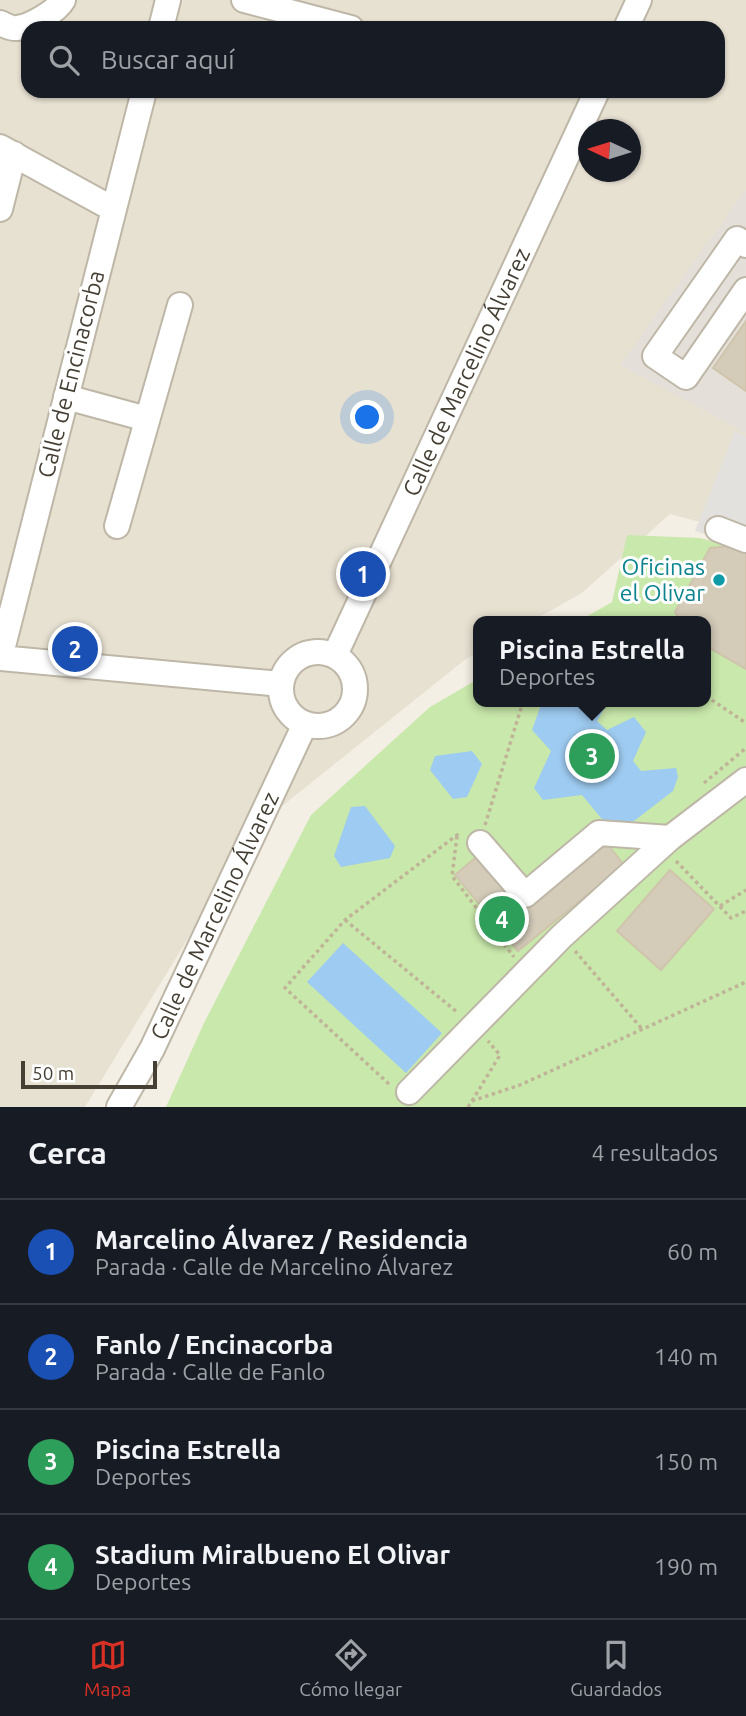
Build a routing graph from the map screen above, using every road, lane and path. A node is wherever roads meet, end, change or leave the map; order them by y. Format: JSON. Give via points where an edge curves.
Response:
{"nodes":[{"id":1,"x":63,"y":0,"type":"edge"},
{"id":2,"x":168,"y":0,"type":"edge"},
{"id":3,"x":244,"y":0,"type":"edge"},
{"id":4,"x":639,"y":0,"type":"edge"},
{"id":5,"x":33,"y":21,"type":"edge"},
{"id":6,"x":162,"y":21,"type":"edge"},
{"id":7,"x":324,"y":21,"type":"edge"},
{"id":8,"x":629,"y":21,"type":"edge"},
{"id":9,"x":0,"y":23,"type":"edge"},
{"id":10,"x":21,"y":27,"type":"edge"},
{"id":11,"x":142,"y":98,"type":"edge"},
{"id":12,"x":594,"y":98,"type":"edge"},
{"id":13,"x":7,"y":150,"type":"edge"},
{"id":14,"x":0,"y":209,"type":"edge"},
{"id":15,"x":113,"y":209,"type":"junction"},
{"id":16,"x":746,"y":246,"type":"edge"},
{"id":17,"x":746,"y":290,"type":"edge"},
{"id":18,"x":180,"y":305,"type":"dead end"},
{"id":19,"x":66,"y":397,"type":"junction"},
{"id":20,"x":147,"y":419,"type":"junction"},
{"id":21,"x":117,"y":526,"type":"dead end"},
{"id":22,"x":718,"y":528,"type":"dead end"},
{"id":23,"x":746,"y":540,"type":"edge"},
{"id":24,"x":335,"y":655,"type":"junction"},
{"id":25,"x":0,"y":658,"type":"edge"},
{"id":26,"x":281,"y":684,"type":"junction"},
{"id":27,"x":711,"y":699,"type":"edge"},
{"id":28,"x":521,"y":707,"type":"edge"},
{"id":29,"x":746,"y":723,"type":"edge"},
{"id":30,"x":304,"y":724,"type":"junction"},
{"id":31,"x":746,"y":780,"type":"edge"},
{"id":32,"x":457,"y":835,"type":"junction"},
{"id":33,"x":665,"y":842,"type":"junction"},
{"id":34,"x":480,"y":843,"type":"junction"},
{"id":35,"x":746,"y":890,"type":"edge"},
{"id":36,"x":720,"y":906,"type":"junction"},
{"id":37,"x":746,"y":911,"type":"edge"},
{"id":38,"x":345,"y":920,"type":"junction"},
{"id":39,"x":562,"y":936,"type":"junction"},
{"id":40,"x":526,"y":973,"type":"junction"},
{"id":41,"x":746,"y":982,"type":"edge"},
{"id":42,"x":474,"y":1026,"type":"junction"},
{"id":43,"x":642,"y":1029,"type":"junction"},
{"id":44,"x":409,"y":1092,"type":"joint"},
{"id":45,"x":472,"y":1101,"type":"junction"},
{"id":46,"x":119,"y":1107,"type":"edge"},
{"id":47,"x":468,"y":1107,"type":"edge"}],
"edges":[{"from":1,"to":5,"type":"street","via":[[56,10]]},
{"from":2,"to":6,"type":"street"},
{"from":3,"to":7,"type":"street"},
{"from":4,"to":8,"type":"street"},
{"from":9,"to":10,"type":"street"},
{"from":11,"to":15,"type":"street","name":"Calle de Encinacorba"},
{"from":12,"to":24,"type":"street","name":"Calle de Marcelino Álvarez"},
{"from":13,"to":14,"type":"street"},
{"from":13,"to":15,"type":"street"},
{"from":15,"to":19,"type":"street","name":"Calle de Encinacorba"},
{"from":16,"to":17,"type":"street","via":[[737,239],[655,356],[686,377]]},
{"from":18,"to":20,"type":"street"},
{"from":19,"to":20,"type":"street"},
{"from":19,"to":25,"type":"street","name":"Calle de Encinacorba"},
{"from":20,"to":21,"type":"street"},
{"from":22,"to":23,"type":"street"},
{"from":24,"to":26,"type":"street","via":[[321,651],[299,657],[290,664]]},
{"from":24,"to":30,"type":"street","via":[[355,680],[353,703],[338,721]]},
{"from":25,"to":26,"type":"street"},
{"from":26,"to":30,"type":"street","via":[[286,708]]},
{"from":27,"to":29,"type":"path"},
{"from":28,"to":34,"type":"path"},
{"from":30,"to":46,"type":"street","name":"Calle de Marcelino Álvarez","via":[[152,1049]]},
{"from":31,"to":33,"type":"street"},
{"from":32,"to":34,"type":"path"},
{"from":32,"to":38,"type":"path"},
{"from":32,"to":40,"type":"path","via":[[452,876]]},
{"from":33,"to":34,"type":"street","via":[[599,833],[525,895]]},
{"from":33,"to":36,"type":"path"},
{"from":33,"to":39,"type":"street"},
{"from":35,"to":36,"type":"path"},
{"from":36,"to":37,"type":"path","via":[[732,918]]},
{"from":38,"to":42,"type":"path"},
{"from":38,"to":44,"type":"path","via":[[285,988],[397,1091]]},
{"from":39,"to":40,"type":"street"},
{"from":39,"to":43,"type":"path"},
{"from":40,"to":42,"type":"street"},
{"from":41,"to":43,"type":"path"},
{"from":42,"to":44,"type":"street"},
{"from":42,"to":45,"type":"path","via":[[500,1055]]},
{"from":43,"to":45,"type":"path","via":[[520,1085]]},
{"from":45,"to":47,"type":"path"}]}
